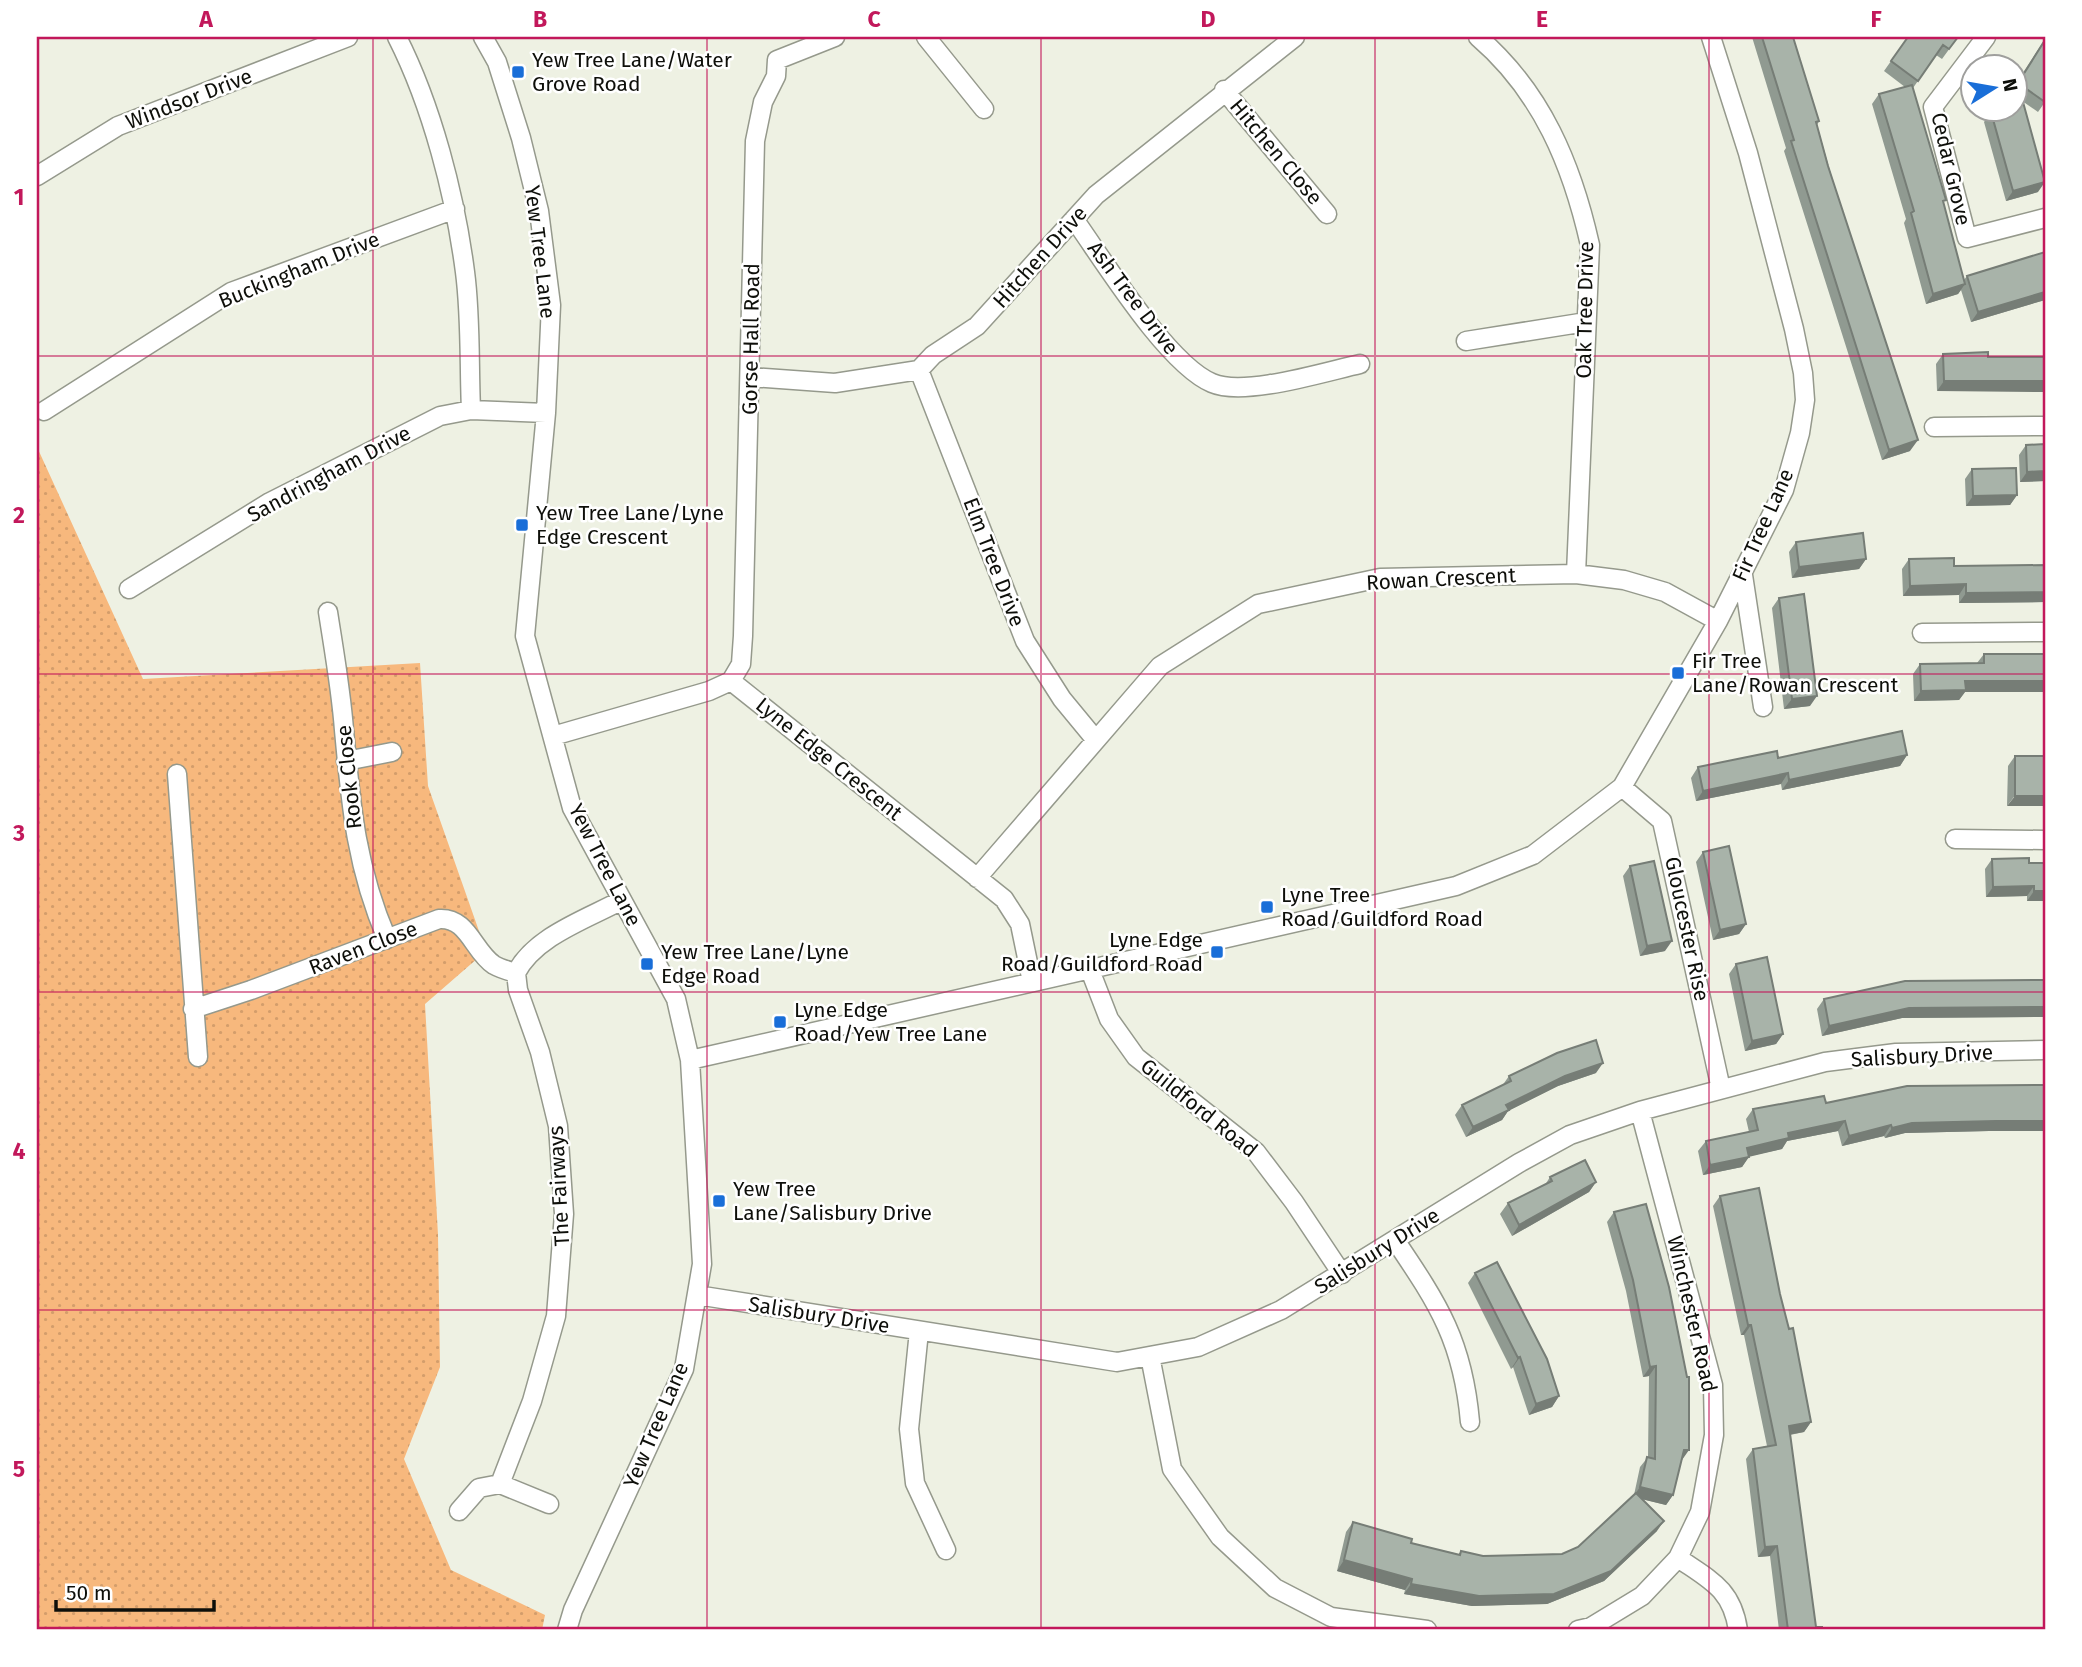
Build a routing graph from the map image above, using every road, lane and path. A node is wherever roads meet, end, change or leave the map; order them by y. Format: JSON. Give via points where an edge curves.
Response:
{"nodes":[{"id":1,"x":348,"y":37,"type":"edge"},
{"id":2,"x":397,"y":37,"type":"edge"},
{"id":3,"x":484,"y":37,"type":"edge"},
{"id":4,"x":835,"y":37,"type":"edge"},
{"id":5,"x":926,"y":37,"type":"edge"},
{"id":6,"x":1294,"y":37,"type":"edge"},
{"id":7,"x":1478,"y":37,"type":"edge"},
{"id":8,"x":1711,"y":37,"type":"edge"},
{"id":9,"x":1986,"y":37,"type":"edge"},
{"id":10,"x":1224,"y":90,"type":"junction"},
{"id":11,"x":984,"y":109,"type":"dead end"},
{"id":12,"x":37,"y":176,"type":"edge"},
{"id":13,"x":455,"y":209,"type":"junction"},
{"id":14,"x":1327,"y":214,"type":"dead end"},
{"id":15,"x":2045,"y":218,"type":"edge"},
{"id":16,"x":1074,"y":219,"type":"junction"},
{"id":17,"x":1586,"y":322,"type":"junction"},
{"id":18,"x":1466,"y":341,"type":"dead end"},
{"id":19,"x":1360,"y":364,"type":"dead end"},
{"id":20,"x":919,"y":370,"type":"junction"},
{"id":21,"x":750,"y":377,"type":"junction"},
{"id":22,"x":471,"y":410,"type":"junction"},
{"id":23,"x":44,"y":411,"type":"dead end"},
{"id":24,"x":546,"y":414,"type":"junction"},
{"id":25,"x":1934,"y":426,"type":"dead end"},
{"id":26,"x":2045,"y":426,"type":"edge"},
{"id":27,"x":1576,"y":573,"type":"junction"},
{"id":28,"x":1743,"y":575,"type":"junction"},
{"id":29,"x":129,"y":589,"type":"dead end"},
{"id":30,"x":328,"y":612,"type":"dead end"},
{"id":31,"x":1718,"y":621,"type":"junction"},
{"id":32,"x":2045,"y":632,"type":"edge"},
{"id":33,"x":1922,"y":633,"type":"dead end"},
{"id":34,"x":731,"y":681,"type":"junction"},
{"id":35,"x":1763,"y":707,"type":"dead end"},
{"id":36,"x":552,"y":736,"type":"junction"},
{"id":37,"x":1095,"y":739,"type":"junction"},
{"id":38,"x":392,"y":752,"type":"dead end"},
{"id":39,"x":346,"y":761,"type":"junction"},
{"id":40,"x":177,"y":774,"type":"dead end"},
{"id":41,"x":1622,"y":787,"type":"junction"},
{"id":42,"x":1955,"y":839,"type":"dead end"},
{"id":43,"x":2045,"y":840,"type":"edge"},
{"id":44,"x":977,"y":878,"type":"junction"},
{"id":45,"x":622,"y":900,"type":"junction"},
{"id":46,"x":387,"y":939,"type":"junction"},
{"id":47,"x":1090,"y":970,"type":"junction"},
{"id":48,"x":516,"y":973,"type":"junction"},
{"id":49,"x":1032,"y":982,"type":"junction"},
{"id":50,"x":193,"y":1009,"type":"junction"},
{"id":51,"x":2045,"y":1050,"type":"edge"},
{"id":52,"x":198,"y":1057,"type":"dead end"},
{"id":53,"x":690,"y":1060,"type":"junction"},
{"id":54,"x":1721,"y":1089,"type":"junction"},
{"id":55,"x":1640,"y":1111,"type":"junction"},
{"id":56,"x":1395,"y":1240,"type":"junction"},
{"id":57,"x":1342,"y":1274,"type":"junction"},
{"id":58,"x":697,"y":1295,"type":"junction"},
{"id":59,"x":919,"y":1331,"type":"junction"},
{"id":60,"x":1150,"y":1356,"type":"junction"},
{"id":61,"x":1470,"y":1422,"type":"dead end"},
{"id":62,"x":500,"y":1484,"type":"junction"},
{"id":63,"x":549,"y":1504,"type":"dead end"},
{"id":64,"x":459,"y":1511,"type":"dead end"},
{"id":65,"x":946,"y":1550,"type":"dead end"},
{"id":66,"x":1678,"y":1558,"type":"junction"},
{"id":67,"x":567,"y":1630,"type":"edge"},
{"id":68,"x":1427,"y":1630,"type":"edge"},
{"id":69,"x":1578,"y":1630,"type":"edge"},
{"id":70,"x":1738,"y":1630,"type":"edge"}],
"edges":[{"from":1,"to":12,"type":"street","name":"Windsor Drive","via":[[118,126]]},
{"from":2,"to":13,"type":"street","via":[[414,71]]},
{"from":3,"to":24,"type":"street","name":"Yew Tree Lane","via":[[497,62],[539,211],[551,305]]},
{"from":4,"to":21,"type":"street","name":"Gorse Hall Road","via":[[777,60],[776,76],[763,102],[755,141]]},
{"from":5,"to":11,"type":"street"},
{"from":6,"to":10,"type":"street","name":"Hitchen Drive"},
{"from":7,"to":17,"type":"street","name":"Oak Tree Drive","via":[[1538,105],[1578,192],[1590,245]]},
{"from":8,"to":28,"type":"street","name":"Fir Tree Lane","via":[[1748,153],[1794,329],[1805,400],[1784,490]]},
{"from":9,"to":15,"type":"street","name":"Cedar Grove","via":[[1933,107],[1968,238]]},
{"from":10,"to":14,"type":"street","name":"Hitchen Close"},
{"from":10,"to":16,"type":"street","name":"Hitchen Drive","via":[[1096,195]]},
{"from":13,"to":22,"type":"street","via":[[465,274]]},
{"from":13,"to":23,"type":"street","name":"Buckingham Drive","via":[[231,292]]},
{"from":16,"to":19,"type":"street","name":"Ash Tree Drive","via":[[1173,355],[1212,383],[1252,387]]},
{"from":16,"to":20,"type":"street","name":"Hitchen Drive","via":[[977,326]]},
{"from":17,"to":18,"type":"street"},
{"from":17,"to":27,"type":"street","name":"Oak Tree Drive"},
{"from":20,"to":21,"type":"street","via":[[835,383]]},
{"from":20,"to":37,"type":"street","name":"Elm Tree Drive","via":[[1025,641],[1062,699]]},
{"from":21,"to":34,"type":"street","name":"Gorse Hall Road","via":[[743,636],[741,664]]},
{"from":22,"to":24,"type":"street","name":"Sandringham Drive"},
{"from":22,"to":29,"type":"street","name":"Sandringham Drive","via":[[440,416],[270,502]]},
{"from":24,"to":36,"type":"street","name":"Yew Tree Lane","via":[[525,636]]},
{"from":25,"to":26,"type":"street"},
{"from":27,"to":31,"type":"street","name":"Rowan Crescent","via":[[1665,592]]},
{"from":27,"to":37,"type":"street","name":"Rowan Crescent","via":[[1380,578],[1258,604],[1160,666]]},
{"from":28,"to":31,"type":"street","name":"Fir Tree Lane"},
{"from":28,"to":35,"type":"street"},
{"from":30,"to":39,"type":"street","name":"Rook Close"},
{"from":31,"to":41,"type":"street","name":"Fir Tree Lane"},
{"from":32,"to":33,"type":"street"},
{"from":34,"to":36,"type":"street"},
{"from":34,"to":44,"type":"street","name":"Lyne Edge Crescent"},
{"from":36,"to":45,"type":"street","name":"Yew Tree Lane","via":[[572,808]]},
{"from":37,"to":44,"type":"street","name":"Rowan Crescent"},
{"from":38,"to":39,"type":"street"},
{"from":39,"to":46,"type":"street","name":"Rook Close","via":[[359,851]]},
{"from":40,"to":50,"type":"street"},
{"from":41,"to":47,"type":"street","via":[[1533,855],[1457,886]]},
{"from":41,"to":54,"type":"street","name":"Gloucester Rise","via":[[1662,821]]},
{"from":42,"to":43,"type":"street"},
{"from":44,"to":49,"type":"street","name":"Lyne Edge Crescent","via":[[1014,912],[1024,936]]},
{"from":45,"to":48,"type":"street","via":[[542,944]]},
{"from":45,"to":53,"type":"street","name":"Yew Tree Lane","via":[[676,999]]},
{"from":46,"to":48,"type":"street","name":"Raven Close","via":[[450,918],[494,965]]},
{"from":46,"to":50,"type":"street","name":"Raven Close"},
{"from":47,"to":49,"type":"street"},
{"from":47,"to":57,"type":"street","name":"Guildford Road","via":[[1109,1019],[1136,1057],[1256,1152]]},
{"from":48,"to":62,"type":"street","name":"The Fairways","via":[[558,1126],[564,1227],[556,1316],[532,1401]]},
{"from":49,"to":53,"type":"street"},
{"from":50,"to":52,"type":"street"},
{"from":51,"to":54,"type":"street","name":"Salisbury Drive","via":[[1896,1053],[1825,1062]]},
{"from":53,"to":58,"type":"street","name":"Yew Tree Lane","via":[[702,1264]]},
{"from":54,"to":55,"type":"street","name":"Salisbury Drive"},
{"from":55,"to":56,"type":"street","name":"Salisbury Drive","via":[[1570,1135]]},
{"from":55,"to":66,"type":"street","name":"Winchester Road","via":[[1713,1385],[1714,1436],[1700,1512]]},
{"from":56,"to":57,"type":"street","name":"Salisbury Drive"},
{"from":56,"to":61,"type":"street","via":[[1448,1324],[1467,1384]]},
{"from":57,"to":60,"type":"street","name":"Salisbury Drive","via":[[1281,1310],[1198,1347]]},
{"from":58,"to":59,"type":"street","name":"Salisbury Drive"},
{"from":58,"to":67,"type":"street","name":"Yew Tree Lane","via":[[684,1369]]},
{"from":59,"to":60,"type":"street","name":"Salisbury Drive","via":[[1117,1362]]},
{"from":59,"to":65,"type":"street","via":[[909,1429],[915,1482]]},
{"from":60,"to":68,"type":"street","via":[[1172,1469],[1220,1537],[1275,1588],[1331,1616]]},
{"from":62,"to":63,"type":"street"},
{"from":62,"to":64,"type":"street","via":[[479,1488]]},
{"from":66,"to":69,"type":"street","name":"Winchester Road","via":[[1642,1597]]},
{"from":66,"to":70,"type":"street","via":[[1722,1588],[1735,1611]]}]}
